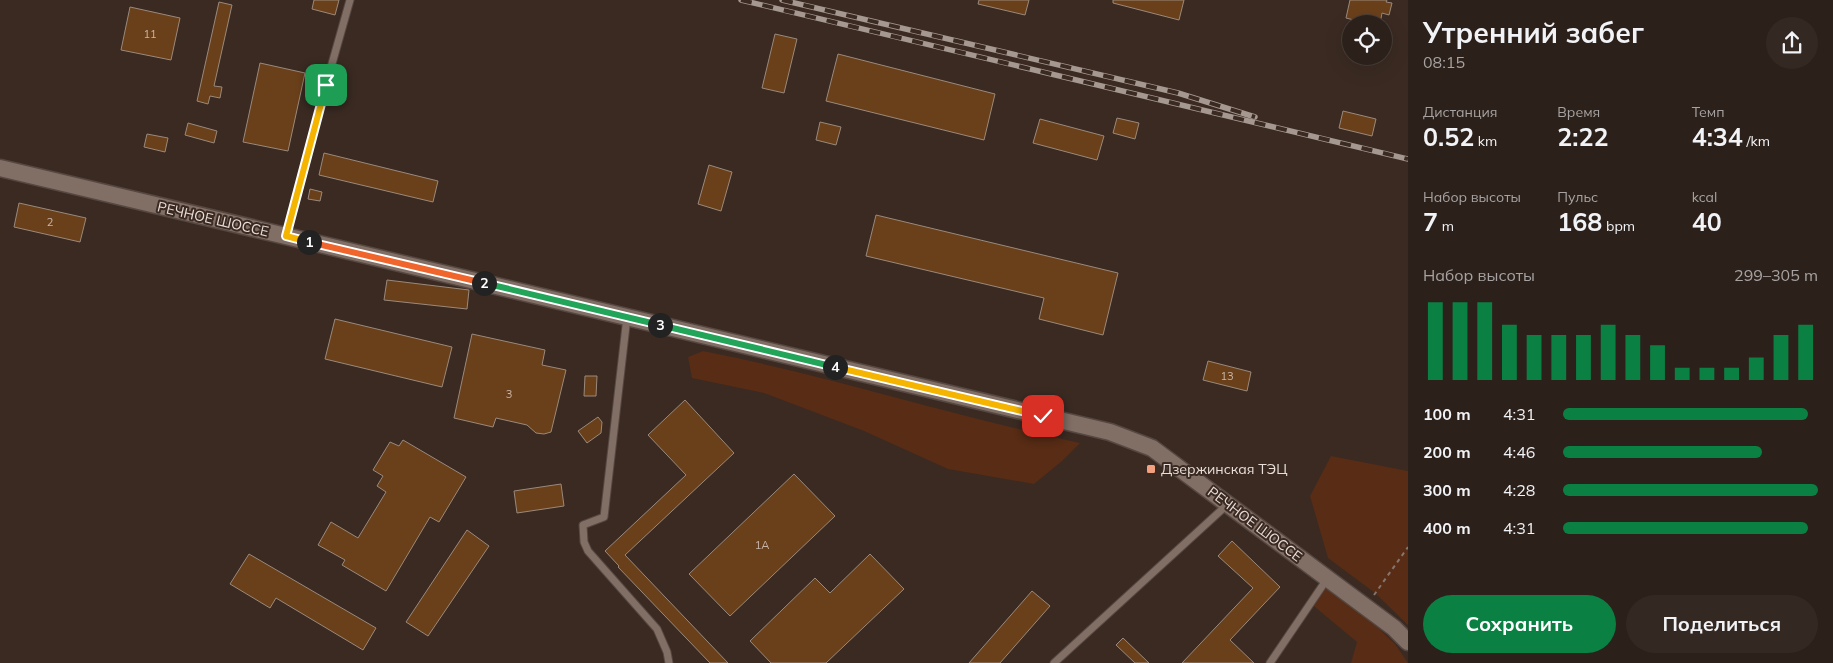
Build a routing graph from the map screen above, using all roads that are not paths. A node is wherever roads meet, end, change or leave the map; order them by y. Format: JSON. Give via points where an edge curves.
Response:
{"nodes":[{"id":1,"x":350,"y":0,"type":"edge"},
{"id":2,"x":0,"y":168,"type":"edge"},
{"id":3,"x":286,"y":236,"type":"junction"},
{"id":4,"x":627,"y":317,"type":"junction"},
{"id":5,"x":1228,"y":504,"type":"junction"},
{"id":6,"x":1328,"y":579,"type":"junction"},
{"id":7,"x":1408,"y":642,"type":"edge"},
{"id":8,"x":669,"y":663,"type":"edge"},
{"id":9,"x":1054,"y":663,"type":"edge"},
{"id":10,"x":1270,"y":663,"type":"edge"}],
"edges":[{"from":1,"to":3,"type":"lane"},
{"from":2,"to":3,"type":"street","name":"РЕЧНОЕ ШОССЕ"},
{"from":3,"to":4,"type":"street","name":"РЕЧНОЕ ШОССЕ"},
{"from":4,"to":5,"type":"street","name":"РЕЧНОЕ ШОССЕ","via":[[1110,432],[1152,448]]},
{"from":4,"to":8,"type":"lane","via":[[604,517],[583,525],[584,542],[588,551],[657,629]]},
{"from":5,"to":6,"type":"street","name":"РЕЧНОЕ ШОССЕ"},
{"from":5,"to":9,"type":"lane"},
{"from":6,"to":7,"type":"street","name":"РЕЧНОЕ ШОССЕ"},
{"from":6,"to":10,"type":"lane"}]}
